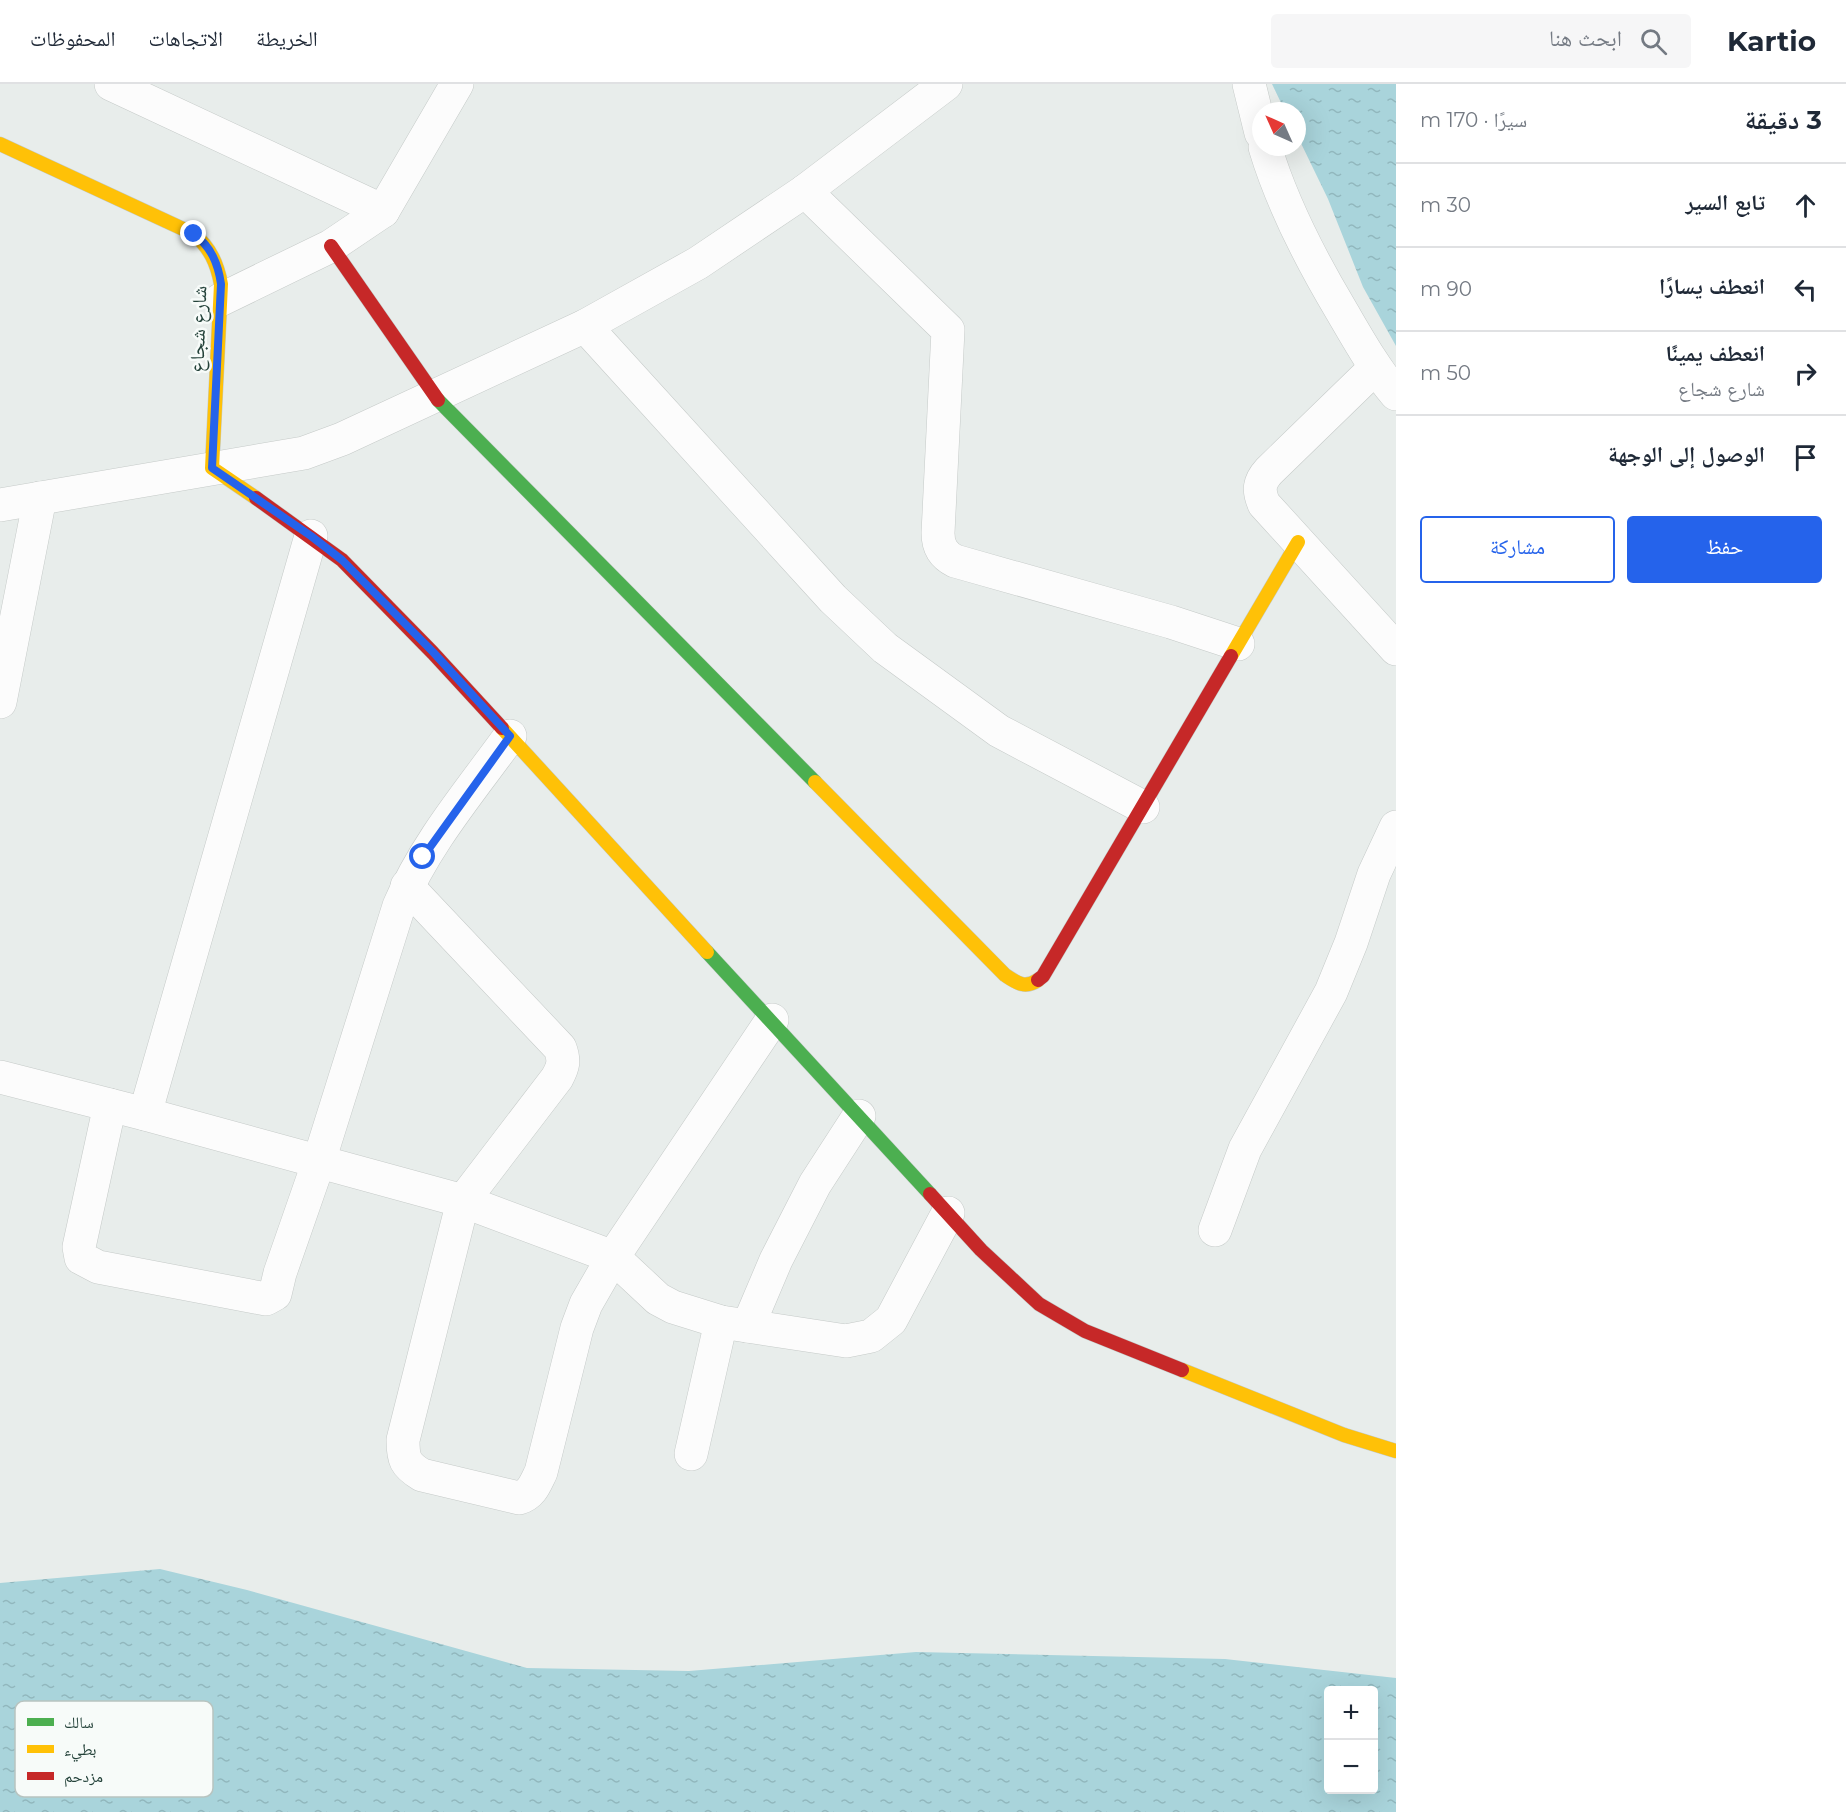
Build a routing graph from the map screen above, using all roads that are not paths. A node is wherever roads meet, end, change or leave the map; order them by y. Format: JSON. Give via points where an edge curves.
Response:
{"nodes":[{"id":1,"x":111,"y":84,"type":"edge"},
{"id":2,"x":457,"y":84,"type":"edge"},
{"id":3,"x":946,"y":84,"type":"edge"},
{"id":4,"x":1249,"y":84,"type":"edge"},
{"id":5,"x":1253,"y":102,"type":"edge"},
{"id":6,"x":0,"y":144,"type":"edge"},
{"id":7,"x":1268,"y":156,"type":"edge"},
{"id":8,"x":804,"y":191,"type":"junction"},
{"id":9,"x":383,"y":211,"type":"junction"},
{"id":10,"x":331,"y":246,"type":"junction"},
{"id":11,"x":220,"y":300,"type":"junction"},
{"id":12,"x":585,"y":326,"type":"junction"},
{"id":13,"x":1375,"y":368,"type":"junction"},
{"id":14,"x":1396,"y":394,"type":"edge"},
{"id":15,"x":434,"y":396,"type":"junction"},
{"id":16,"x":212,"y":468,"type":"junction"},
{"id":17,"x":40,"y":498,"type":"junction"},
{"id":18,"x":0,"y":505,"type":"edge"},
{"id":19,"x":311,"y":536,"type":"junction"},
{"id":20,"x":1298,"y":542,"type":"junction"},
{"id":21,"x":1238,"y":644,"type":"junction"},
{"id":22,"x":1396,"y":649,"type":"edge"},
{"id":23,"x":0,"y":702,"type":"edge"},
{"id":24,"x":510,"y":736,"type":"junction"},
{"id":25,"x":1143,"y":807,"type":"junction"},
{"id":26,"x":1396,"y":827,"type":"edge"},
{"id":27,"x":407,"y":886,"type":"junction"},
{"id":28,"x":772,"y":1020,"type":"junction"},
{"id":29,"x":0,"y":1077,"type":"edge"},
{"id":30,"x":110,"y":1105,"type":"junction"},
{"id":31,"x":145,"y":1114,"type":"junction"},
{"id":32,"x":859,"y":1116,"type":"junction"},
{"id":33,"x":319,"y":1161,"type":"junction"},
{"id":34,"x":463,"y":1201,"type":"junction"},
{"id":35,"x":948,"y":1213,"type":"junction"},
{"id":36,"x":1215,"y":1230,"type":"dead end"},
{"id":37,"x":613,"y":1257,"type":"junction"},
{"id":38,"x":734,"y":1324,"type":"junction"},
{"id":39,"x":1396,"y":1451,"type":"edge"},
{"id":40,"x":691,"y":1454,"type":"dead end"}],
"edges":[{"from":1,"to":9,"type":"street"},
{"from":2,"to":9,"type":"street"},
{"from":3,"to":8,"type":"street"},
{"from":4,"to":5,"type":"street"},
{"from":6,"to":11,"type":"street","name":"شارع شجاع","via":[[194,234],[205,242],[219,270]]},
{"from":7,"to":13,"type":"street","via":[[1313,264]]},
{"from":8,"to":12,"type":"street","via":[[698,263]]},
{"from":8,"to":21,"type":"street","via":[[948,330],[938,532],[938,542],[948,558]]},
{"from":9,"to":10,"type":"street"},
{"from":10,"to":11,"type":"street"},
{"from":10,"to":15,"type":"street"},
{"from":11,"to":16,"type":"street","name":"شارع شجاع"},
{"from":12,"to":15,"type":"street"},
{"from":12,"to":25,"type":"street","via":[[833,598],[885,648],[999,731]]},
{"from":13,"to":14,"type":"street"},
{"from":13,"to":20,"type":"street","via":[[1261,479],[1259,493],[1264,504]]},
{"from":15,"to":16,"type":"street","via":[[304,453]]},
{"from":15,"to":25,"type":"street","via":[[1017,984],[1036,984],[1043,976]]},
{"from":16,"to":17,"type":"street"},
{"from":16,"to":19,"type":"street"},
{"from":17,"to":18,"type":"street"},
{"from":17,"to":23,"type":"street"},
{"from":19,"to":24,"type":"street","via":[[342,560]]},
{"from":19,"to":31,"type":"street"},
{"from":20,"to":21,"type":"street"},
{"from":20,"to":22,"type":"street"},
{"from":21,"to":25,"type":"street"},
{"from":24,"to":27,"type":"street","via":[[423,857]]},
{"from":24,"to":28,"type":"street"},
{"from":26,"to":36,"type":"street","via":[[1374,874],[1331,992],[1245,1149]]},
{"from":27,"to":33,"type":"street"},
{"from":27,"to":34,"type":"street","via":[[560,1048],[564,1058],[556,1078]]},
{"from":28,"to":32,"type":"street"},
{"from":28,"to":37,"type":"street"},
{"from":29,"to":30,"type":"street"},
{"from":30,"to":31,"type":"street"},
{"from":30,"to":33,"type":"street","via":[[79,1247],[81,1258],[98,1267],[266,1299],[275,1294]]},
{"from":31,"to":33,"type":"street"},
{"from":32,"to":35,"type":"street"},
{"from":32,"to":38,"type":"street","via":[[810,1193],[776,1260]]},
{"from":33,"to":34,"type":"street"},
{"from":34,"to":37,"type":"street"},
{"from":34,"to":37,"type":"street","via":[[403,1440],[403,1456],[410,1468],[422,1475],[519,1498],[532,1490],[541,1472],[577,1328]]},
{"from":35,"to":38,"type":"street","via":[[891,1320],[871,1336],[846,1341]]},
{"from":35,"to":39,"type":"street","via":[[1039,1304],[1084,1331],[1344,1435]]},
{"from":37,"to":38,"type":"street","via":[[658,1299]]},
{"from":38,"to":40,"type":"street"}]}
